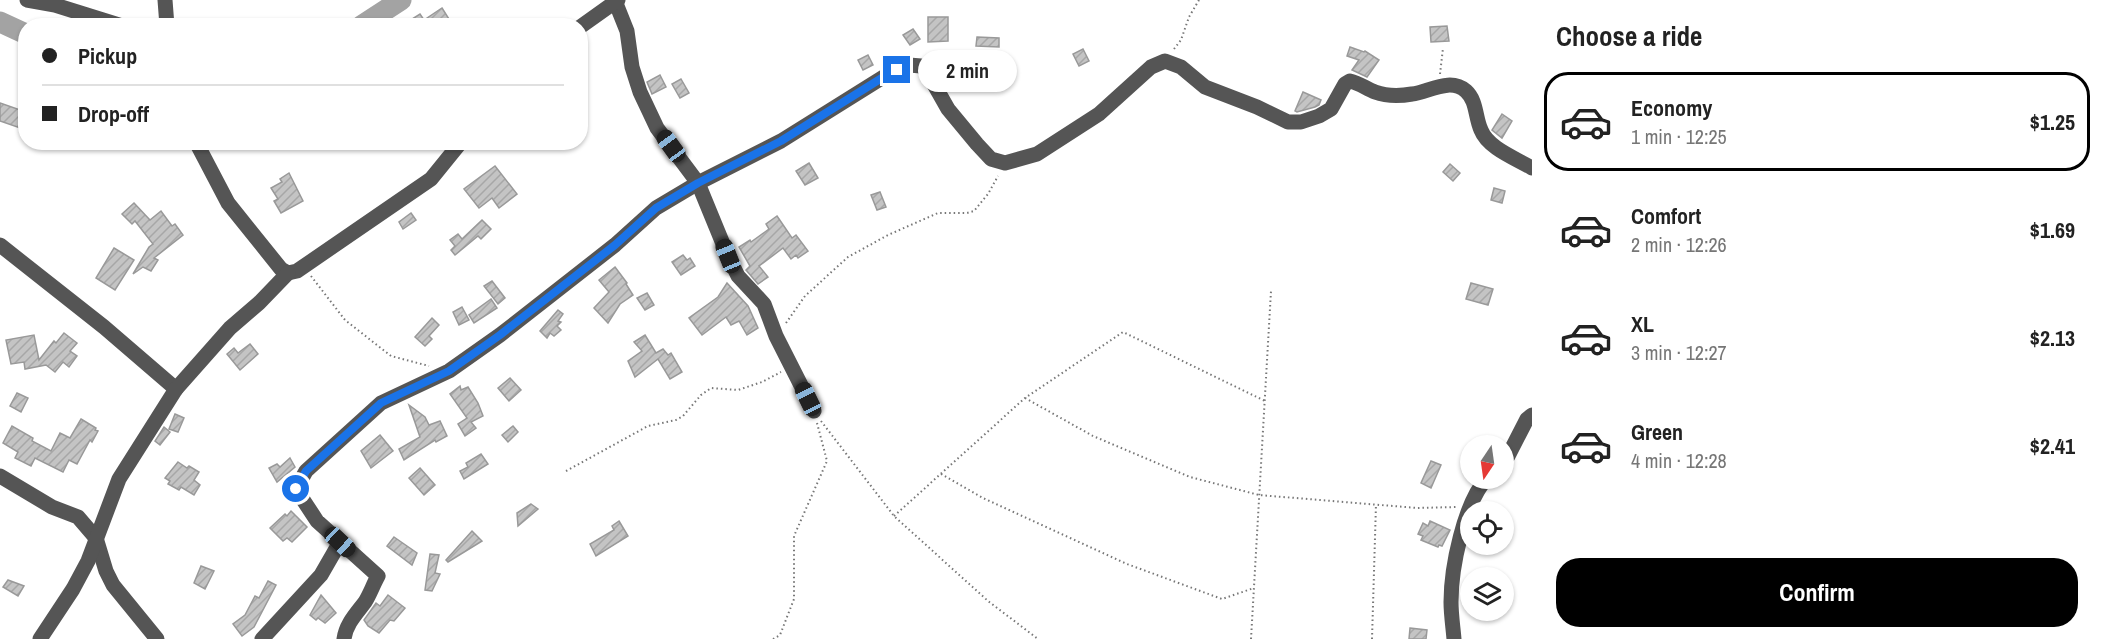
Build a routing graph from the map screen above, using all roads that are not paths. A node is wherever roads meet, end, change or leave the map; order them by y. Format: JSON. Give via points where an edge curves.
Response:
{"nodes":[{"id":1,"x":27,"y":0,"type":"edge"},
{"id":2,"x":165,"y":0,"type":"edge"},
{"id":3,"x":617,"y":1,"type":"edge"},
{"id":4,"x":98,"y":18,"type":"edge"},
{"id":5,"x":166,"y":18,"type":"edge"},
{"id":6,"x":588,"y":21,"type":"edge"},
{"id":7,"x":200,"y":150,"type":"edge"},
{"id":8,"x":455,"y":150,"type":"edge"},
{"id":9,"x":1532,"y":168,"type":"edge"},
{"id":10,"x":698,"y":183,"type":"junction"},
{"id":11,"x":0,"y":245,"type":"edge"},
{"id":12,"x":288,"y":273,"type":"junction"},
{"id":13,"x":176,"y":389,"type":"junction"},
{"id":14,"x":814,"y":411,"type":"road end"},
{"id":15,"x":1532,"y":415,"type":"edge"},
{"id":16,"x":1514,"y":444,"type":"edge"},
{"id":17,"x":0,"y":476,"type":"edge"},
{"id":18,"x":1480,"y":489,"type":"edge"},
{"id":19,"x":96,"y":538,"type":"junction"},
{"id":20,"x":340,"y":542,"type":"junction"},
{"id":21,"x":40,"y":639,"type":"edge"},
{"id":22,"x":157,"y":639,"type":"edge"},
{"id":23,"x":262,"y":639,"type":"edge"},
{"id":24,"x":344,"y":639,"type":"edge"},
{"id":25,"x":1454,"y":639,"type":"edge"}],
"edges":[{"from":1,"to":4,"type":"street","via":[[55,4]]},
{"from":2,"to":5,"type":"street"},
{"from":3,"to":6,"type":"street"},
{"from":3,"to":10,"type":"street","via":[[640,92],[657,128]]},
{"from":7,"to":12,"type":"street","via":[[228,203],[280,269]]},
{"from":8,"to":12,"type":"street","via":[[431,179],[304,267]]},
{"from":9,"to":10,"type":"street","via":[[1494,146],[1481,132],[1475,107],[1466,91],[1456,86],[1393,95],[1377,93],[1350,81],[1331,109],[1301,122],[1288,122],[1205,87],[1165,61],[1151,67],[1099,114],[1037,154],[1005,163],[991,159],[976,144],[948,109],[927,72],[921,66],[909,65],[781,141]]},
{"from":10,"to":14,"type":"street","via":[[738,276],[764,304]]},
{"from":10,"to":20,"type":"street","via":[[656,208],[615,245],[449,371],[381,403],[306,471],[296,489],[317,521]]},
{"from":11,"to":13,"type":"street"},
{"from":12,"to":13,"type":"street","via":[[230,328]]},
{"from":13,"to":19,"type":"street","via":[[119,479]]},
{"from":15,"to":16,"type":"street"},
{"from":17,"to":19,"type":"street","via":[[52,507],[78,517]]},
{"from":18,"to":25,"type":"street","via":[[1465,520],[1454,566]]},
{"from":19,"to":21,"type":"street","via":[[73,589]]},
{"from":19,"to":22,"type":"street","via":[[113,585]]},
{"from":20,"to":23,"type":"street","via":[[321,575]]},
{"from":20,"to":24,"type":"street","via":[[378,576]]}]}
